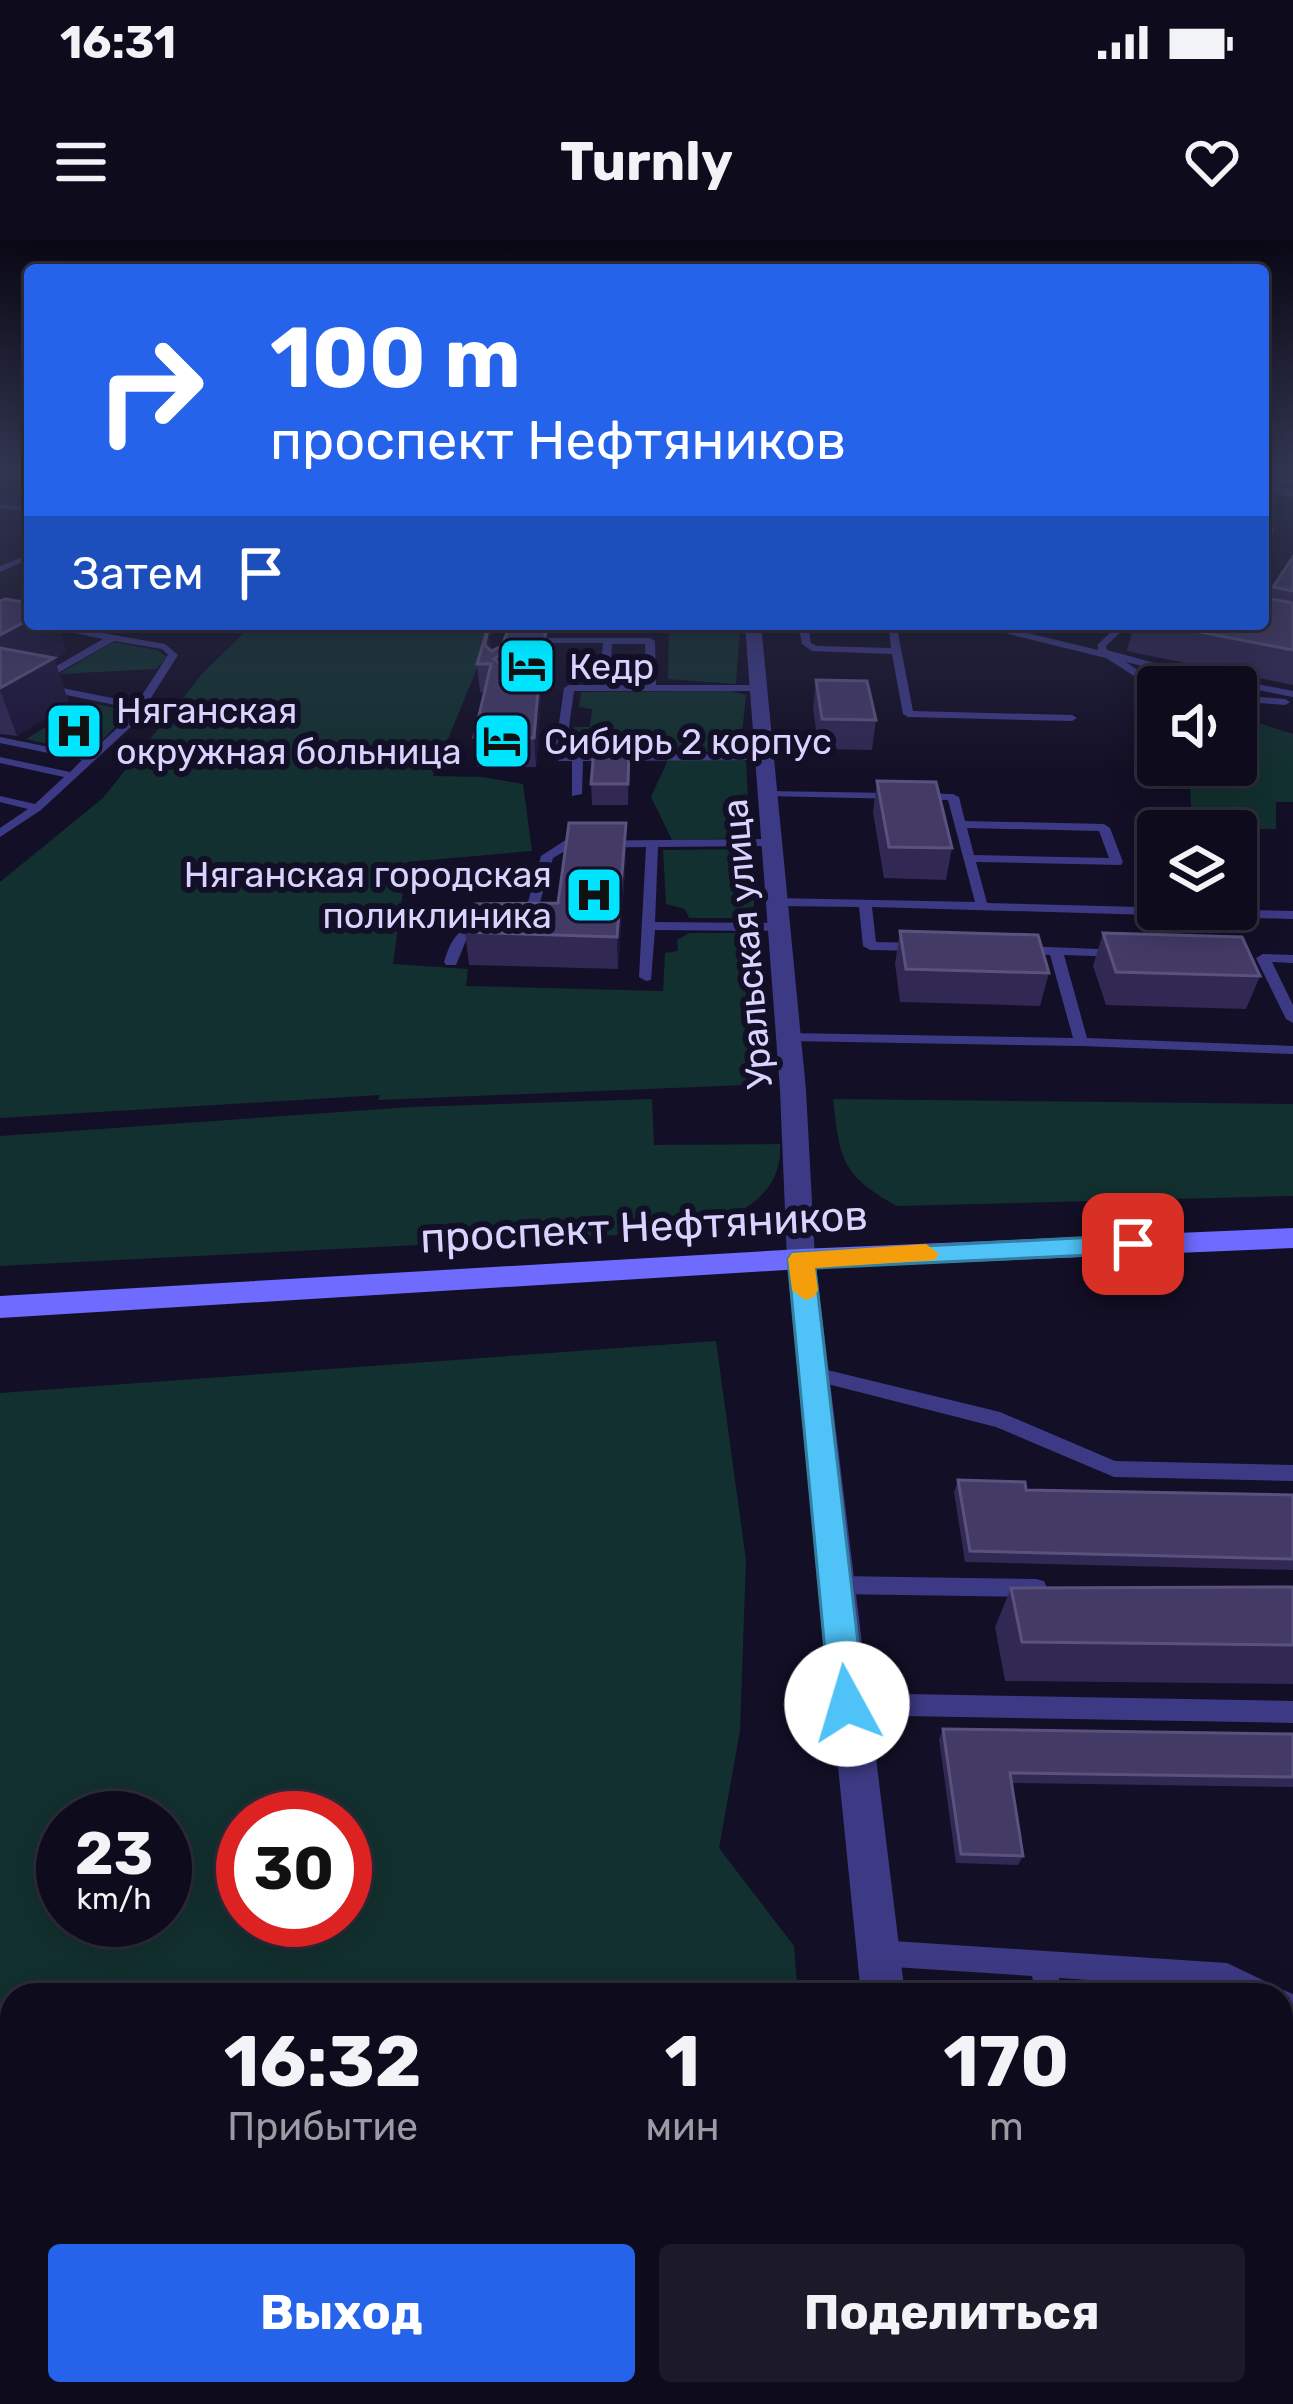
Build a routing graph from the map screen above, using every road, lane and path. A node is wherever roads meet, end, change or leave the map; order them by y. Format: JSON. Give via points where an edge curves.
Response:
{"nodes":[{"id":1,"x":69,"y":630,"type":"edge"},
{"id":2,"x":754,"y":630,"type":"edge"},
{"id":3,"x":804,"y":630,"type":"edge"},
{"id":4,"x":891,"y":630,"type":"edge"},
{"id":5,"x":1005,"y":630,"type":"edge"},
{"id":6,"x":1117,"y":630,"type":"edge"},
{"id":7,"x":113,"y":638,"type":"junction"},
{"id":8,"x":506,"y":640,"type":"edge"},
{"id":9,"x":608,"y":641,"type":"junction"},
{"id":10,"x":897,"y":652,"type":"junction"},
{"id":11,"x":1114,"y":657,"type":"junction"},
{"id":12,"x":1157,"y":666,"type":"edge"},
{"id":13,"x":1137,"y":674,"type":"edge"},
{"id":14,"x":548,"y":688,"type":"dead end"},
{"id":15,"x":569,"y":688,"type":"junction"},
{"id":16,"x":604,"y":688,"type":"junction"},
{"id":17,"x":651,"y":688,"type":"junction"},
{"id":18,"x":759,"y":688,"type":"junction"},
{"id":19,"x":1257,"y":689,"type":"edge"},
{"id":20,"x":1257,"y":698,"type":"edge"},
{"id":21,"x":1293,"y":698,"type":"edge"},
{"id":22,"x":140,"y":707,"type":"junction"},
{"id":23,"x":1072,"y":718,"type":"dead end"},
{"id":24,"x":0,"y":740,"type":"edge"},
{"id":25,"x":764,"y":757,"type":"junction"},
{"id":26,"x":578,"y":758,"type":"junction"},
{"id":27,"x":93,"y":759,"type":"junction"},
{"id":28,"x":0,"y":760,"type":"edge"},
{"id":29,"x":73,"y":776,"type":"junction"},
{"id":30,"x":576,"y":794,"type":"dead end"},
{"id":31,"x":768,"y":794,"type":"junction"},
{"id":32,"x":0,"y":799,"type":"edge"},
{"id":33,"x":37,"y":808,"type":"junction"},
{"id":34,"x":7,"y":822,"type":"edge"},
{"id":35,"x":960,"y":824,"type":"junction"},
{"id":36,"x":0,"y":832,"type":"edge"},
{"id":37,"x":772,"y":843,"type":"junction"},
{"id":38,"x":652,"y":845,"type":"junction"},
{"id":39,"x":969,"y":858,"type":"junction"},
{"id":40,"x":776,"y":902,"type":"junction"},
{"id":41,"x":865,"y":903,"type":"junction"},
{"id":42,"x":982,"y":906,"type":"junction"},
{"id":43,"x":1293,"y":914,"type":"edge"},
{"id":44,"x":649,"y":926,"type":"junction"},
{"id":45,"x":778,"y":927,"type":"junction"},
{"id":46,"x":940,"y":947,"type":"edge"},
{"id":47,"x":1009,"y":950,"type":"edge"},
{"id":48,"x":1056,"y":951,"type":"junction"},
{"id":49,"x":1148,"y":954,"type":"edge"},
{"id":50,"x":1240,"y":957,"type":"edge"},
{"id":51,"x":1263,"y":958,"type":"junction"},
{"id":52,"x":1293,"y":958,"type":"edge"},
{"id":53,"x":451,"y":962,"type":"dead end"},
{"id":54,"x":646,"y":977,"type":"dead end"},
{"id":55,"x":1293,"y":1019,"type":"edge"},
{"id":56,"x":788,"y":1037,"type":"junction"},
{"id":57,"x":1081,"y":1042,"type":"junction"},
{"id":58,"x":1293,"y":1050,"type":"edge"},
{"id":59,"x":1293,"y":1238,"type":"edge"},
{"id":60,"x":801,"y":1259,"type":"junction"},
{"id":61,"x":0,"y":1306,"type":"edge"},
{"id":62,"x":815,"y":1374,"type":"junction"},
{"id":63,"x":1293,"y":1473,"type":"edge"},
{"id":64,"x":835,"y":1585,"type":"junction"},
{"id":65,"x":1064,"y":1588,"type":"edge"},
{"id":66,"x":847,"y":1704,"type":"junction"},
{"id":67,"x":1293,"y":1712,"type":"edge"},
{"id":68,"x":878,"y":1953,"type":"junction"},
{"id":69,"x":1043,"y":1964,"type":"junction"},
{"id":70,"x":882,"y":1983,"type":"edge"},
{"id":71,"x":1047,"y":1983,"type":"edge"},
{"id":72,"x":1242,"y":1983,"type":"edge"}],
"edges":[{"from":1,"to":7,"type":"lane"},
{"from":2,"to":18,"type":"street","name":"Уральская улица"},
{"from":3,"to":10,"type":"lane","via":[[815,649]]},
{"from":4,"to":10,"type":"lane"},
{"from":5,"to":11,"type":"lane"},
{"from":6,"to":11,"type":"lane","via":[[1101,646]]},
{"from":7,"to":22,"type":"lane","via":[[172,650]]},
{"from":7,"to":22,"type":"lane","via":[[44,677],[42,687]]},
{"from":8,"to":9,"type":"lane"},
{"from":9,"to":16,"type":"lane"},
{"from":9,"to":17,"type":"lane","via":[[650,641]]},
{"from":10,"to":23,"type":"lane","via":[[908,714]]},
{"from":11,"to":12,"type":"lane"},
{"from":11,"to":13,"type":"lane"},
{"from":14,"to":15,"type":"lane"},
{"from":15,"to":16,"type":"lane"},
{"from":15,"to":26,"type":"lane","via":[[559,758]]},
{"from":16,"to":17,"type":"lane"},
{"from":17,"to":18,"type":"lane"},
{"from":18,"to":25,"type":"street","name":"Уральская улица"},
{"from":19,"to":21,"type":"lane"},
{"from":20,"to":21,"type":"lane"},
{"from":22,"to":27,"type":"lane"},
{"from":24,"to":27,"type":"lane"},
{"from":25,"to":26,"type":"lane"},
{"from":25,"to":31,"type":"street","name":"Уральская улица"},
{"from":26,"to":30,"type":"lane"},
{"from":27,"to":29,"type":"lane"},
{"from":28,"to":29,"type":"lane"},
{"from":29,"to":33,"type":"lane"},
{"from":31,"to":35,"type":"lane","via":[[953,797]]},
{"from":31,"to":37,"type":"street","name":"Уральская улица"},
{"from":32,"to":33,"type":"lane"},
{"from":33,"to":34,"type":"lane"},
{"from":34,"to":36,"type":"lane"},
{"from":35,"to":39,"type":"lane"},
{"from":35,"to":39,"type":"lane","via":[[1104,828],[1117,862]]},
{"from":37,"to":38,"type":"lane"},
{"from":37,"to":40,"type":"street","name":"Уральская улица"},
{"from":38,"to":44,"type":"lane"},
{"from":38,"to":53,"type":"lane","via":[[554,849],[531,922],[470,927],[458,936]]},
{"from":39,"to":42,"type":"lane"},
{"from":40,"to":41,"type":"lane"},
{"from":40,"to":45,"type":"street","name":"Уральская улица"},
{"from":41,"to":42,"type":"lane"},
{"from":41,"to":46,"type":"lane","via":[[870,946]]},
{"from":42,"to":43,"type":"lane"},
{"from":44,"to":45,"type":"lane"},
{"from":44,"to":54,"type":"lane"},
{"from":45,"to":56,"type":"street","name":"Уральская улица"},
{"from":47,"to":48,"type":"lane"},
{"from":48,"to":49,"type":"lane"},
{"from":48,"to":57,"type":"lane"},
{"from":50,"to":51,"type":"lane"},
{"from":51,"to":52,"type":"lane"},
{"from":51,"to":55,"type":"lane"},
{"from":56,"to":57,"type":"lane"},
{"from":56,"to":60,"type":"street","name":"Уральская улица"},
{"from":57,"to":58,"type":"lane"},
{"from":59,"to":60,"type":"main road","name":"проспект Нефтяников"},
{"from":60,"to":61,"type":"main road","name":"проспект Нефтяников"},
{"from":60,"to":62,"type":"street","name":"Уральская улица"},
{"from":62,"to":63,"type":"lane","via":[[1000,1420],[1114,1469]]},
{"from":62,"to":64,"type":"street","name":"Уральская улица"},
{"from":64,"to":65,"type":"lane"},
{"from":64,"to":66,"type":"street","name":"Уральская улица"},
{"from":66,"to":67,"type":"lane"},
{"from":66,"to":68,"type":"street","name":"Уральская улица"},
{"from":68,"to":69,"type":"lane"},
{"from":68,"to":70,"type":"street","name":"Уральская улица"},
{"from":69,"to":71,"type":"lane"},
{"from":69,"to":72,"type":"lane"}]}
